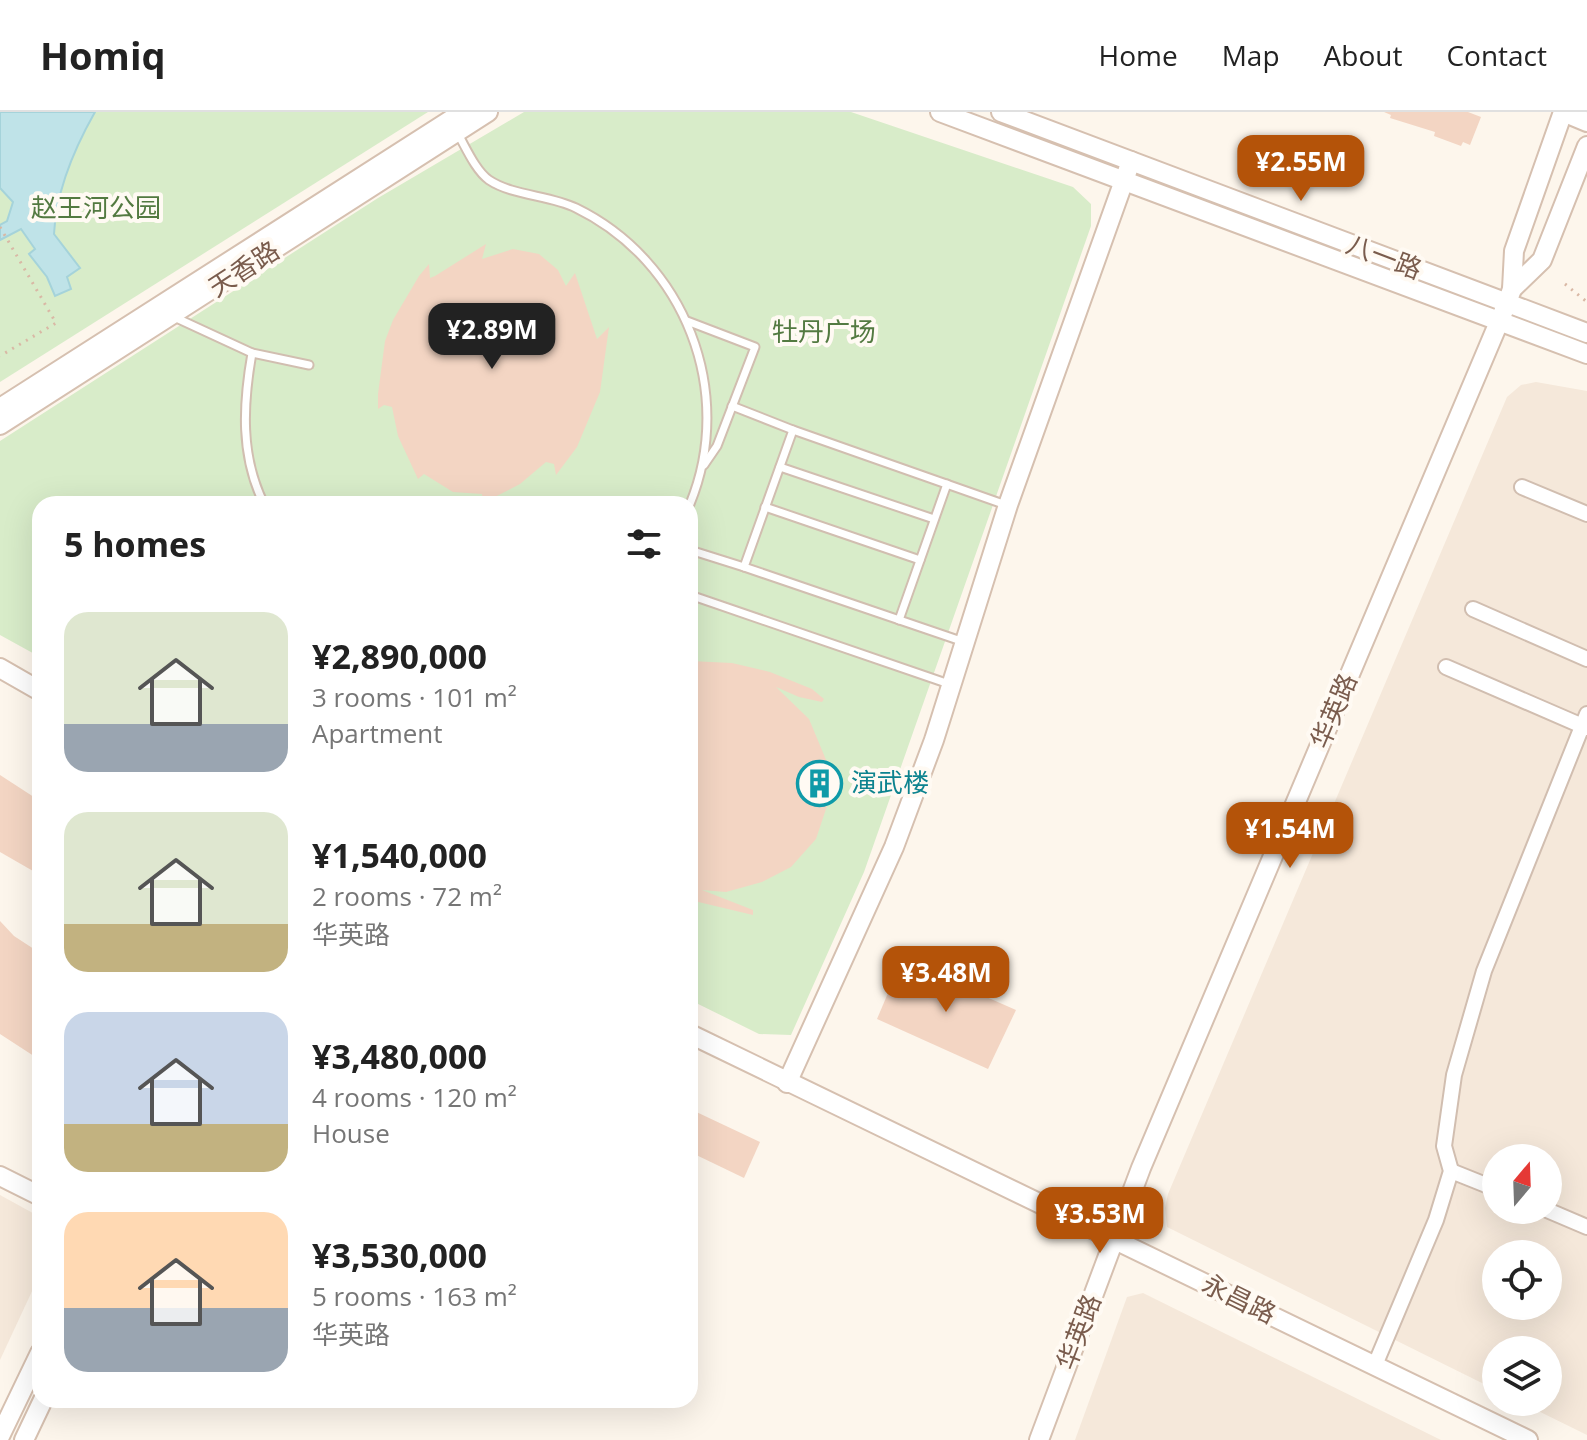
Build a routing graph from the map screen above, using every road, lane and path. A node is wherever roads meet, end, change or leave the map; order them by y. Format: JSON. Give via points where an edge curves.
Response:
{"nodes":[{"id":1,"x":488,"y":112,"type":"edge"},
{"id":2,"x":940,"y":112,"type":"edge"},
{"id":3,"x":1001,"y":112,"type":"edge"},
{"id":4,"x":1563,"y":112,"type":"edge"},
{"id":5,"x":457,"y":122,"type":"edge"},
{"id":6,"x":1587,"y":122,"type":"edge"},
{"id":7,"x":1587,"y":146,"type":"edge"},
{"id":8,"x":1131,"y":161,"type":"junction"},
{"id":9,"x":0,"y":227,"type":"edge"},
{"id":10,"x":1565,"y":284,"type":"dead end"},
{"id":11,"x":1509,"y":296,"type":"junction"},
{"id":12,"x":1587,"y":302,"type":"edge"},
{"id":13,"x":162,"y":313,"type":"junction"},
{"id":14,"x":687,"y":321,"type":"junction"},
{"id":15,"x":1587,"y":333,"type":"edge"},
{"id":16,"x":252,"y":353,"type":"junction"},
{"id":17,"x":1587,"y":354,"type":"edge"},
{"id":18,"x":0,"y":356,"type":"edge"},
{"id":19,"x":309,"y":365,"type":"dead end"},
{"id":20,"x":732,"y":406,"type":"junction"},
{"id":21,"x":0,"y":408,"type":"edge"},
{"id":22,"x":0,"y":425,"type":"edge"},
{"id":23,"x":793,"y":430,"type":"junction"},
{"id":24,"x":780,"y":467,"type":"junction"},
{"id":25,"x":702,"y":468,"type":"junction"},
{"id":26,"x":947,"y":484,"type":"junction"},
{"id":27,"x":1522,"y":487,"type":"dead end"},
{"id":28,"x":260,"y":496,"type":"edge"},
{"id":29,"x":693,"y":496,"type":"edge"},
{"id":30,"x":1008,"y":505,"type":"junction"},
{"id":31,"x":765,"y":507,"type":"junction"},
{"id":32,"x":1587,"y":514,"type":"edge"},
{"id":33,"x":934,"y":519,"type":"junction"},
{"id":34,"x":698,"y":553,"type":"edge"},
{"id":35,"x":920,"y":560,"type":"junction"},
{"id":36,"x":744,"y":567,"type":"junction"},
{"id":37,"x":698,"y":598,"type":"edge"},
{"id":38,"x":1473,"y":609,"type":"dead end"},
{"id":39,"x":899,"y":620,"type":"junction"},
{"id":40,"x":964,"y":642,"type":"junction"},
{"id":41,"x":1587,"y":659,"type":"edge"},
{"id":42,"x":1446,"y":667,"type":"dead end"},
{"id":43,"x":0,"y":668,"type":"edge"},
{"id":44,"x":950,"y":685,"type":"junction"},
{"id":45,"x":32,"y":686,"type":"edge"},
{"id":46,"x":1585,"y":722,"type":"edge"},
{"id":47,"x":698,"y":1038,"type":"edge"},
{"id":48,"x":787,"y":1083,"type":"junction"},
{"id":49,"x":1451,"y":1171,"type":"junction"},
{"id":50,"x":0,"y":1176,"type":"edge"},
{"id":51,"x":1482,"y":1183,"type":"edge"},
{"id":52,"x":32,"y":1192,"type":"edge"},
{"id":53,"x":1562,"y":1216,"type":"edge"},
{"id":54,"x":1587,"y":1227,"type":"edge"},
{"id":55,"x":1115,"y":1238,"type":"junction"},
{"id":56,"x":1375,"y":1365,"type":"junction"},
{"id":57,"x":32,"y":1370,"type":"edge"},
{"id":58,"x":39,"y":1408,"type":"edge"},
{"id":59,"x":0,"y":1436,"type":"edge"},
{"id":60,"x":24,"y":1440,"type":"edge"},
{"id":61,"x":1039,"y":1440,"type":"edge"},
{"id":62,"x":1528,"y":1440,"type":"edge"}],
"edges":[{"from":1,"to":5,"type":"main road","name":"天香路"},
{"from":2,"to":17,"type":"main road"},
{"from":3,"to":8,"type":"main road","name":"八一路"},
{"from":4,"to":6,"type":"main road"},
{"from":4,"to":11,"type":"main road","name":"华英路","via":[[1514,251]]},
{"from":5,"to":13,"type":"main road","name":"天香路"},
{"from":5,"to":14,"type":"lane","via":[[487,179],[575,207],[643,255]]},
{"from":7,"to":11,"type":"main road","via":[[1542,260]]},
{"from":8,"to":11,"type":"main road","name":"八一路"},
{"from":8,"to":30,"type":"main road"},
{"from":9,"to":18,"type":"path","via":[[56,323]]},
{"from":10,"to":12,"type":"path"},
{"from":11,"to":15,"type":"main road","name":"八一路"},
{"from":11,"to":55,"type":"main road","name":"华英路"},
{"from":13,"to":16,"type":"lane"},
{"from":13,"to":21,"type":"main road","name":"天香路"},
{"from":13,"to":22,"type":"main road","name":"天香路"},
{"from":14,"to":20,"type":"lane","via":[[755,347]]},
{"from":14,"to":25,"type":"lane","via":[[701,354],[708,408]]},
{"from":16,"to":19,"type":"lane"},
{"from":16,"to":28,"type":"lane","via":[[244,407],[247,447]]},
{"from":20,"to":23,"type":"lane"},
{"from":20,"to":25,"type":"lane"},
{"from":23,"to":24,"type":"lane"},
{"from":23,"to":26,"type":"lane"},
{"from":24,"to":31,"type":"lane"},
{"from":24,"to":33,"type":"lane"},
{"from":25,"to":29,"type":"lane"},
{"from":26,"to":30,"type":"lane"},
{"from":26,"to":33,"type":"lane"},
{"from":27,"to":32,"type":"street"},
{"from":30,"to":40,"type":"main road"},
{"from":31,"to":35,"type":"lane"},
{"from":31,"to":36,"type":"lane"},
{"from":33,"to":35,"type":"lane"},
{"from":34,"to":36,"type":"lane"},
{"from":35,"to":39,"type":"lane"},
{"from":36,"to":39,"type":"lane"},
{"from":37,"to":44,"type":"lane"},
{"from":38,"to":41,"type":"street"},
{"from":39,"to":40,"type":"lane"},
{"from":40,"to":44,"type":"main road"},
{"from":42,"to":46,"type":"street"},
{"from":43,"to":45,"type":"main road"},
{"from":44,"to":48,"type":"main road","via":[[894,847]]},
{"from":46,"to":49,"type":"street","via":[[1484,971],[1454,1075],[1444,1146]]},
{"from":47,"to":48,"type":"main road","name":"永昌路"},
{"from":48,"to":55,"type":"main road","name":"永昌路"},
{"from":49,"to":51,"type":"street"},
{"from":49,"to":56,"type":"street"},
{"from":50,"to":52,"type":"main road"},
{"from":53,"to":54,"type":"street"},
{"from":55,"to":56,"type":"main road","name":"永昌路"},
{"from":55,"to":61,"type":"main road","name":"华英路"},
{"from":56,"to":62,"type":"main road","name":"永昌路"},
{"from":57,"to":59,"type":"main road"},
{"from":58,"to":60,"type":"main road"}]}
